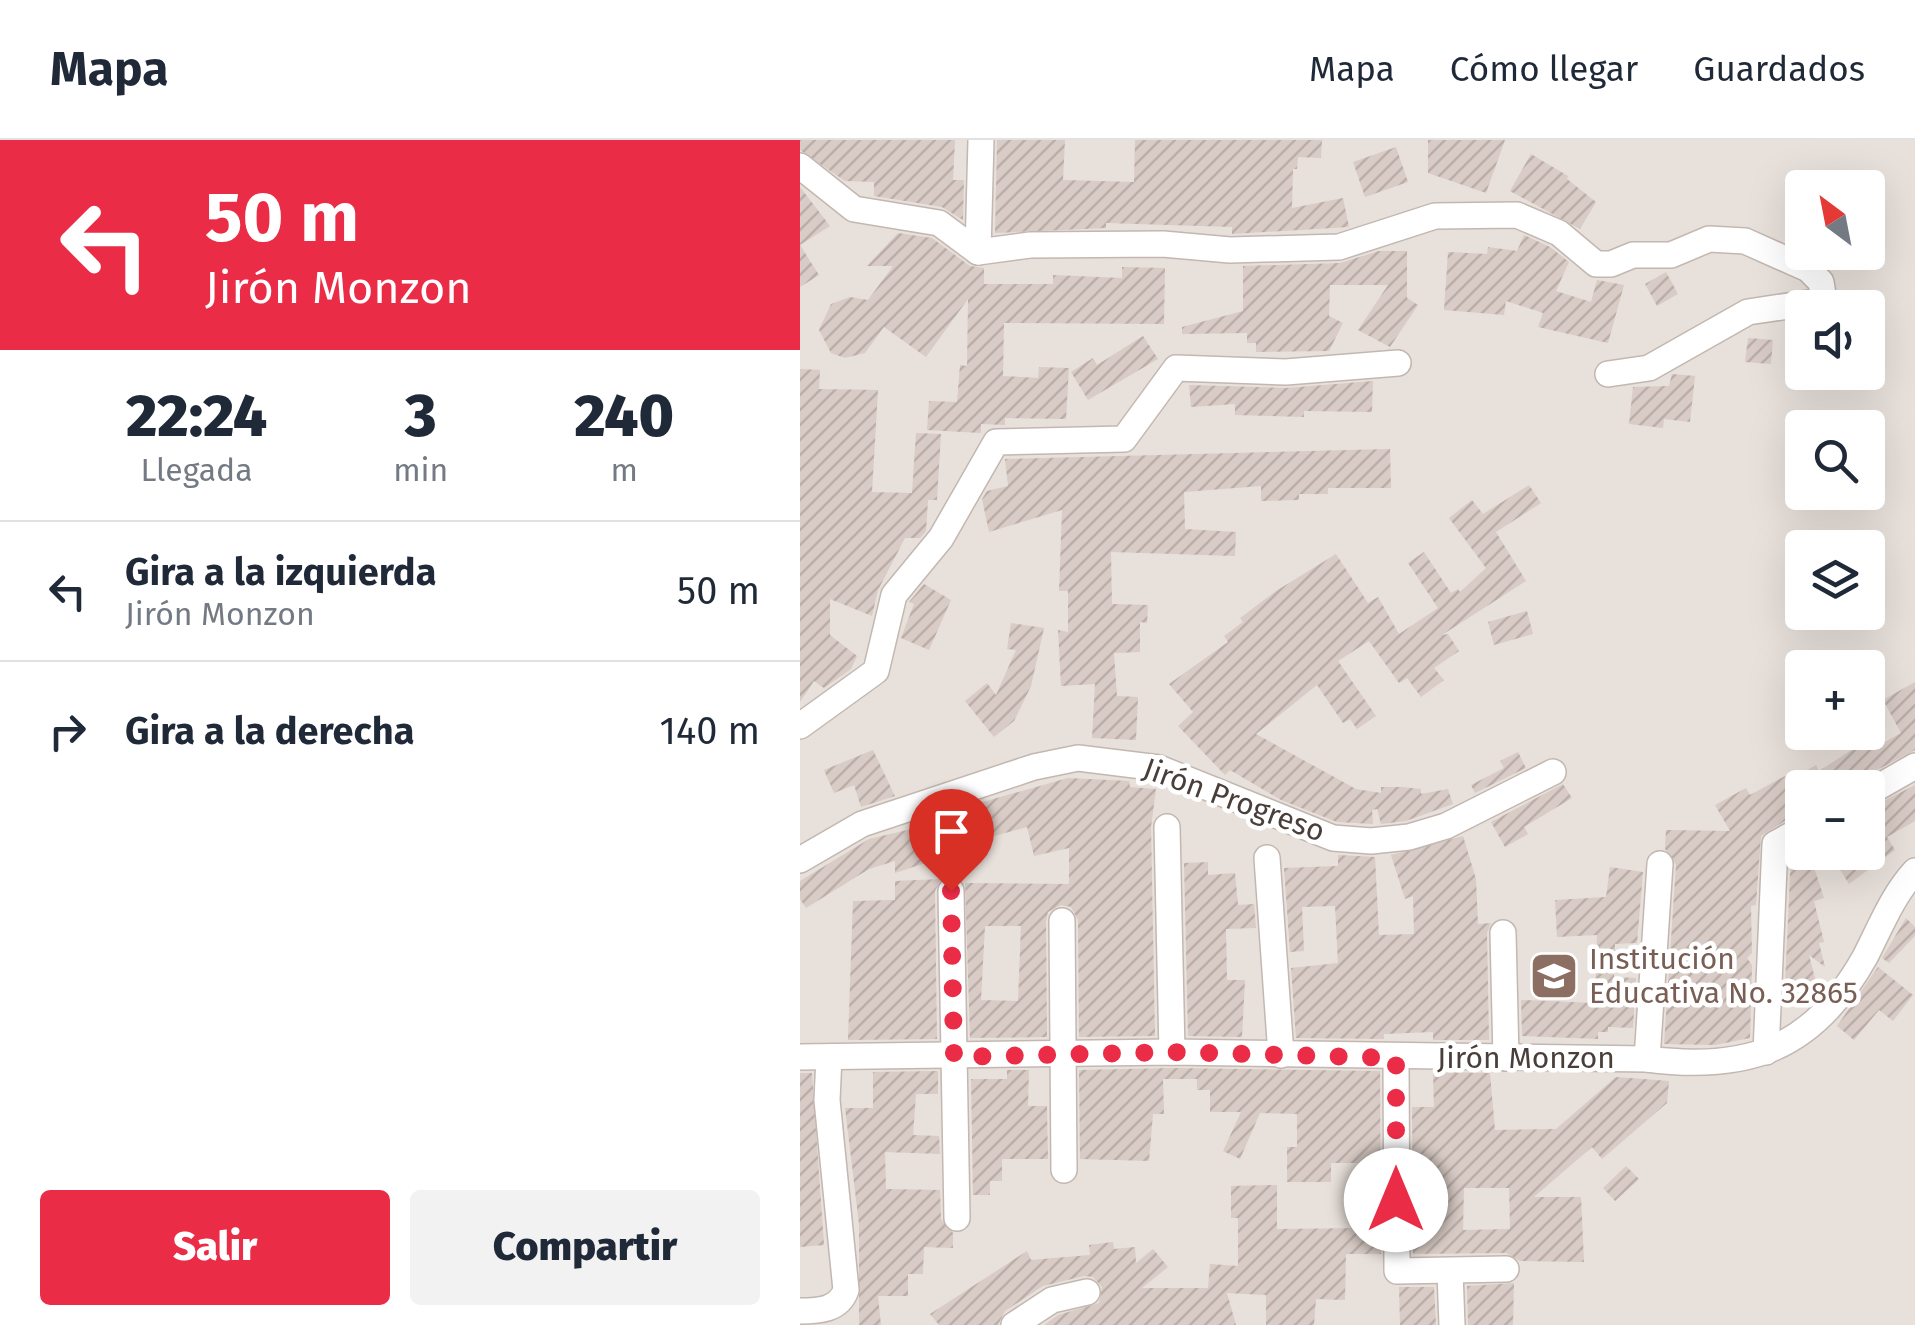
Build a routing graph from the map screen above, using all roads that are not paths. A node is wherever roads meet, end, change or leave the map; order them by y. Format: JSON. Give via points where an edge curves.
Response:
{"nodes":[{"id":1,"x":982,"y":140,"type":"edge"},
{"id":2,"x":800,"y":166,"type":"edge"},
{"id":3,"x":978,"y":252,"type":"junction"},
{"id":4,"x":1398,"y":363,"type":"dead end"},
{"id":5,"x":1608,"y":374,"type":"dead end"},
{"id":6,"x":800,"y":726,"type":"edge"},
{"id":7,"x":1915,"y":766,"type":"edge"},
{"id":8,"x":1552,"y":772,"type":"dead end"},
{"id":9,"x":1885,"y":783,"type":"edge"},
{"id":10,"x":1167,"y":827,"type":"dead end"},
{"id":11,"x":1785,"y":838,"type":"edge"},
{"id":12,"x":1266,"y":858,"type":"dead end"},
{"id":13,"x":800,"y":860,"type":"edge"},
{"id":14,"x":1660,"y":864,"type":"dead end"},
{"id":15,"x":1915,"y":871,"type":"edge"},
{"id":16,"x":951,"y":891,"type":"dead end"},
{"id":17,"x":1062,"y":921,"type":"dead end"},
{"id":18,"x":1503,"y":933,"type":"dead end"},
{"id":19,"x":1172,"y":1052,"type":"junction"},
{"id":20,"x":1766,"y":1052,"type":"junction"},
{"id":21,"x":1062,"y":1055,"type":"junction"},
{"id":22,"x":1281,"y":1055,"type":"junction"},
{"id":23,"x":800,"y":1057,"type":"edge"},
{"id":24,"x":829,"y":1057,"type":"junction"},
{"id":25,"x":954,"y":1057,"type":"junction"},
{"id":26,"x":1396,"y":1058,"type":"junction"},
{"id":27,"x":1506,"y":1058,"type":"junction"},
{"id":28,"x":1647,"y":1059,"type":"junction"},
{"id":29,"x":1064,"y":1170,"type":"dead end"},
{"id":30,"x":958,"y":1218,"type":"dead end"},
{"id":31,"x":1506,"y":1269,"type":"dead end"},
{"id":32,"x":1450,"y":1272,"type":"junction"},
{"id":33,"x":1087,"y":1292,"type":"dead end"},
{"id":34,"x":800,"y":1311,"type":"edge"},
{"id":35,"x":1014,"y":1325,"type":"edge"},
{"id":36,"x":1452,"y":1325,"type":"edge"}],
"edges":[{"from":1,"to":3,"type":"street"},
{"from":2,"to":3,"type":"street","via":[[854,209],[939,224]]},
{"from":3,"to":5,"type":"street","via":[[1030,244],[1339,247],[1435,216],[1517,215],[1558,233],[1596,264],[1733,239],[1822,282],[1815,302],[1748,312],[1649,368]]},
{"from":4,"to":6,"type":"street","via":[[1286,372],[1176,368],[1124,439],[996,442],[941,538],[894,594],[876,671]]},
{"from":7,"to":9,"type":"street"},
{"from":8,"to":13,"type":"street","name":"Jirón Progreso","via":[[1446,826],[1371,841],[1334,838],[1159,768],[1078,758],[862,824]]},
{"from":10,"to":19,"type":"street"},
{"from":11,"to":20,"type":"street","via":[[1775,844]]},
{"from":12,"to":22,"type":"street"},
{"from":14,"to":28,"type":"street"},
{"from":15,"to":20,"type":"street","name":"Jirón Monzon","via":[[1848,984],[1818,1018]]},
{"from":16,"to":25,"type":"street"},
{"from":17,"to":21,"type":"street"},
{"from":18,"to":27,"type":"street"},
{"from":19,"to":21,"type":"street","name":"Jirón Monzon"},
{"from":19,"to":22,"type":"street","name":"Jirón Monzon"},
{"from":20,"to":28,"type":"street","name":"Jirón Monzon","via":[[1700,1066]]},
{"from":21,"to":25,"type":"street","name":"Jirón Monzon"},
{"from":21,"to":29,"type":"street"},
{"from":22,"to":26,"type":"street","name":"Jirón Monzon"},
{"from":23,"to":24,"type":"street","name":"Jirón Monzon"},
{"from":24,"to":25,"type":"street","name":"Jirón Monzon"},
{"from":24,"to":34,"type":"street","via":[[827,1100],[847,1279],[842,1300]]},
{"from":25,"to":30,"type":"street"},
{"from":26,"to":27,"type":"street","name":"Jirón Monzon"},
{"from":26,"to":32,"type":"street","via":[[1397,1271]]},
{"from":27,"to":28,"type":"street","name":"Jirón Monzon"},
{"from":31,"to":32,"type":"street"},
{"from":32,"to":36,"type":"street"},
{"from":33,"to":35,"type":"street","via":[[1052,1300]]}]}
